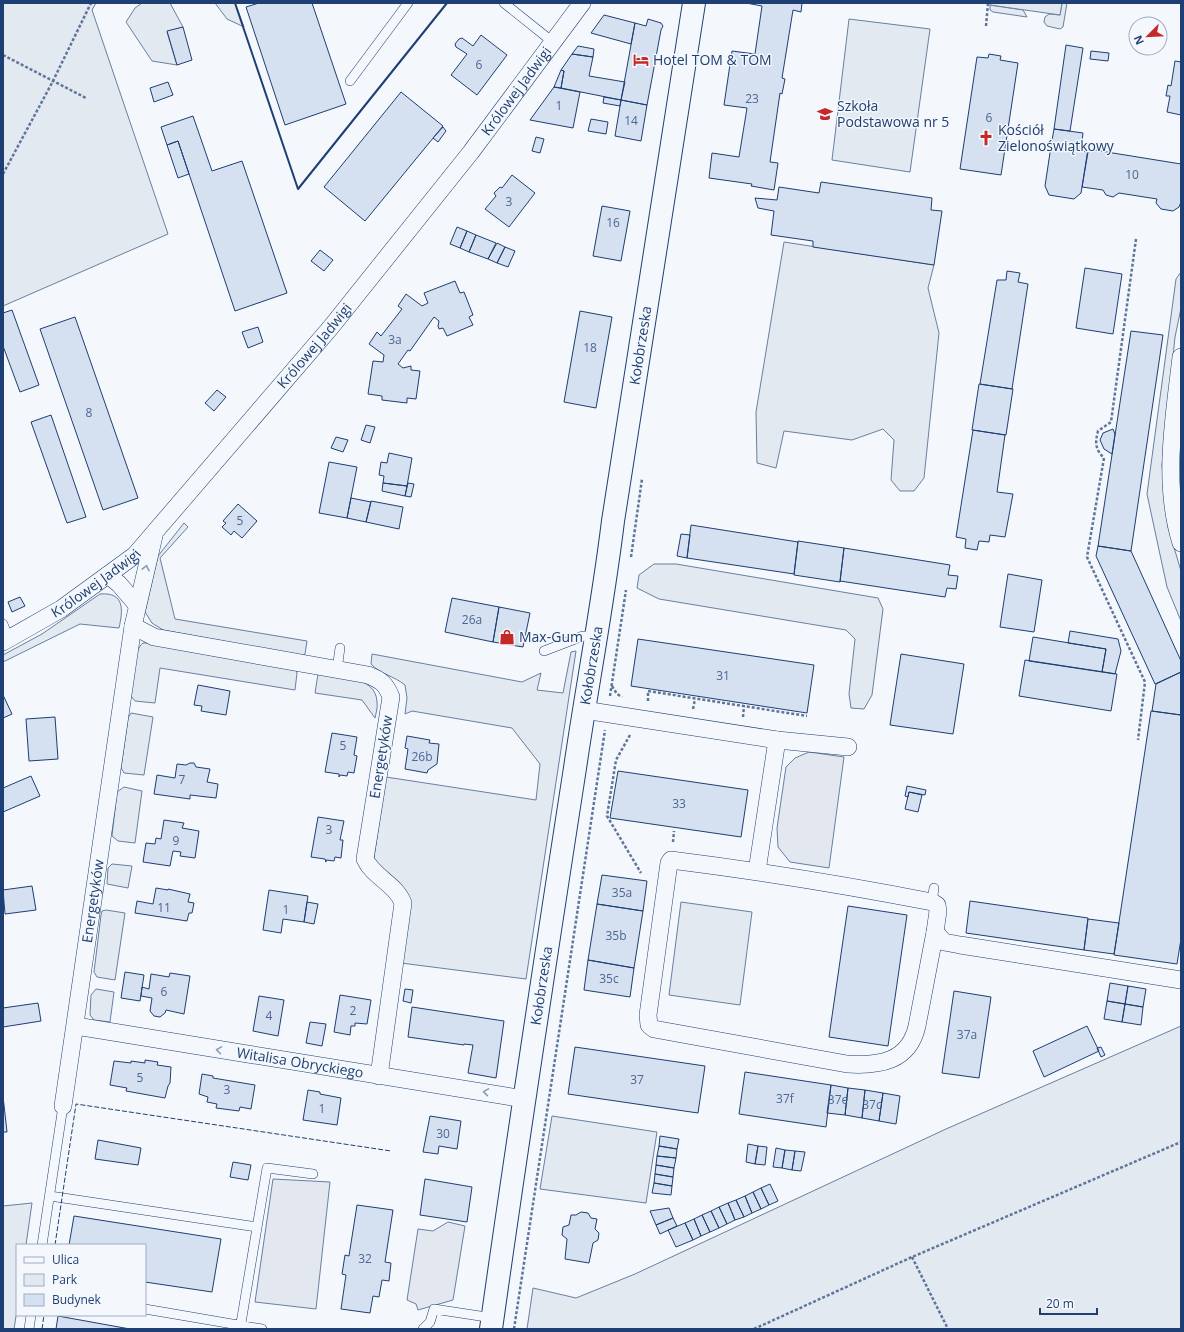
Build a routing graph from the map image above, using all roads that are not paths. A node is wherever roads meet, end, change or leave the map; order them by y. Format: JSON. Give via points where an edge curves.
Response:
{"nodes":[{"id":1,"x":408,"y":3,"type":"edge"},
{"id":2,"x":504,"y":3,"type":"edge"},
{"id":3,"x":582,"y":3,"type":"edge"},
{"id":4,"x":694,"y":3,"type":"edge"},
{"id":5,"x":554,"y":43,"type":"junction"},
{"id":6,"x":350,"y":81,"type":"dead end"},
{"id":7,"x":1181,"y":357,"type":"edge"},
{"id":8,"x":156,"y":531,"type":"junction"},
{"id":9,"x":1181,"y":543,"type":"edge"},
{"id":10,"x":108,"y":575,"type":"junction"},
{"id":11,"x":137,"y":605,"type":"junction"},
{"id":12,"x":133,"y":626,"type":"junction"},
{"id":13,"x":5,"y":635,"type":"edge"},
{"id":14,"x":596,"y":637,"type":"junction"},
{"id":15,"x":340,"y":648,"type":"dead end"},
{"id":16,"x":544,"y":652,"type":"dead end"},
{"id":17,"x":337,"y":669,"type":"junction"},
{"id":18,"x":584,"y":710,"type":"junction"},
{"id":19,"x":777,"y":740,"type":"junction"},
{"id":20,"x":848,"y":747,"type":"dead end"},
{"id":21,"x":757,"y":871,"type":"junction"},
{"id":22,"x":935,"y":932,"type":"junction"},
{"id":23,"x":1181,"y":980,"type":"edge"},
{"id":24,"x":76,"y":1026,"type":"junction"},
{"id":25,"x":379,"y":1076,"type":"junction"},
{"id":26,"x":524,"y":1099,"type":"junction"},
{"id":27,"x":63,"y":1106,"type":"joint"},
{"id":28,"x":313,"y":1174,"type":"dead end"},
{"id":29,"x":50,"y":1196,"type":"junction"},
{"id":30,"x":257,"y":1227,"type":"junction"},
{"id":31,"x":42,"y":1244,"type":"edge"},
{"id":32,"x":146,"y":1309,"type":"edge"},
{"id":33,"x":31,"y":1316,"type":"edge"},
{"id":34,"x":492,"y":1323,"type":"edge"},
{"id":35,"x":240,"y":1327,"type":"edge"},
{"id":36,"x":29,"y":1329,"type":"edge"},
{"id":37,"x":262,"y":1329,"type":"edge"},
{"id":38,"x":424,"y":1329,"type":"edge"}],
"edges":[{"from":1,"to":6,"type":"lane"},
{"from":2,"to":5,"type":"lane"},
{"from":3,"to":5,"type":"street","name":"Królowej Jadwigi"},
{"from":4,"to":14,"type":"main road","name":"Kołobrzeska"},
{"from":5,"to":8,"type":"street","name":"Królowej Jadwigi","via":[[471,152],[330,327]]},
{"from":7,"to":9,"type":"street","via":[[1170,467],[1172,498]]},
{"from":8,"to":10,"type":"street","name":"Królowej Jadwigi","via":[[135,555]]},
{"from":11,"to":8,"type":"street","name":"Energetyków","one_way":true},
{"from":10,"to":11,"type":"street"},
{"from":10,"to":13,"type":"street","name":"Królowej Jadwigi","via":[[61,609]]},
{"from":11,"to":12,"type":"street","name":"Energetyków"},
{"from":12,"to":17,"type":"street","name":"Energetyków","via":[[154,636]]},
{"from":12,"to":24,"type":"street","name":"Energetyków"},
{"from":14,"to":16,"type":"lane","via":[[582,636]]},
{"from":14,"to":18,"type":"main road","name":"Kołobrzeska"},
{"from":15,"to":17,"type":"lane"},
{"from":17,"to":25,"type":"street","name":"Energetyków","via":[[381,680],[391,697],[365,852],[369,866],[403,902]]},
{"from":18,"to":19,"type":"street"},
{"from":18,"to":26,"type":"main road","name":"Kołobrzeska"},
{"from":19,"to":20,"type":"street"},
{"from":19,"to":21,"type":"street"},
{"from":21,"to":22,"type":"street","via":[[933,895],[938,911]]},
{"from":21,"to":22,"type":"street","via":[[671,860],[669,863],[648,1015],[649,1025],[654,1029],[847,1064],[877,1064],[903,1053],[915,1037]]},
{"from":22,"to":23,"type":"street","via":[[944,942]]},
{"from":25,"to":24,"type":"street","name":"Witalisa Obryckiego","one_way":true},
{"from":24,"to":27,"type":"street","name":"Energetyków"},
{"from":26,"to":25,"type":"street","name":"Witalisa Obryckiego","one_way":true},
{"from":26,"to":34,"type":"main road","name":"Kołobrzeska"},
{"from":27,"to":29,"type":"lane"},
{"from":28,"to":30,"type":"lane","via":[[267,1168]]},
{"from":29,"to":30,"type":"lane"},
{"from":29,"to":31,"type":"lane"},
{"from":30,"to":35,"type":"lane"},
{"from":32,"to":35,"type":"lane"},
{"from":33,"to":36,"type":"lane"},
{"from":34,"to":38,"type":"lane","via":[[434,1309],[430,1322]]},
{"from":35,"to":37,"type":"lane"}]}
